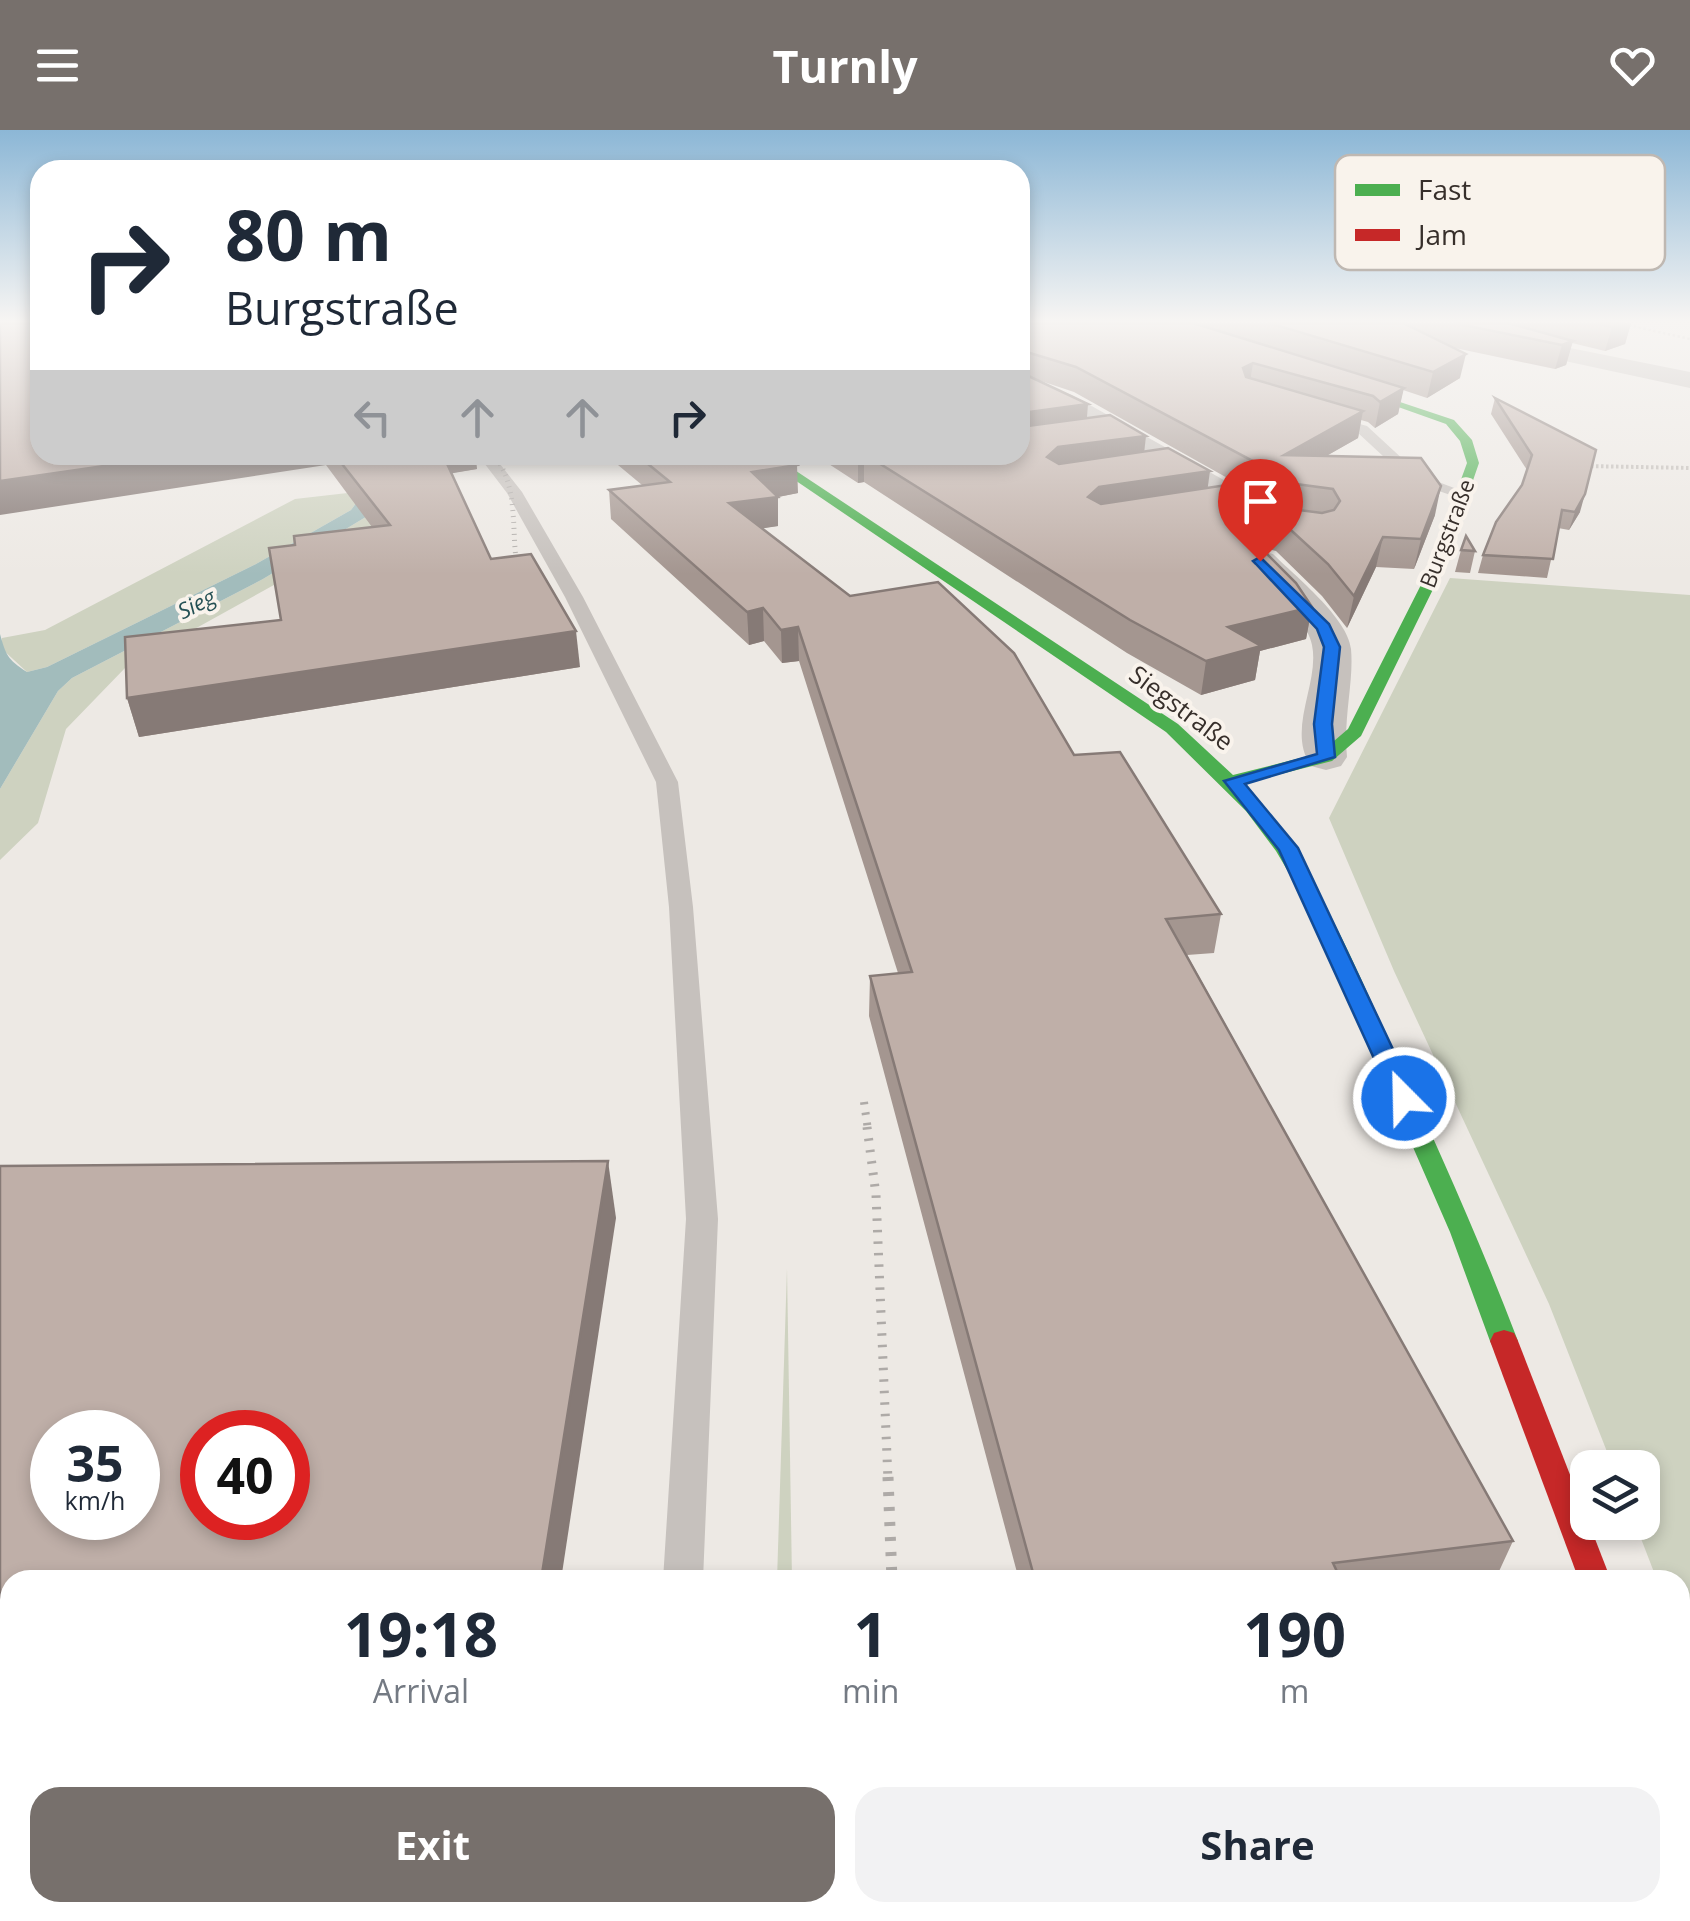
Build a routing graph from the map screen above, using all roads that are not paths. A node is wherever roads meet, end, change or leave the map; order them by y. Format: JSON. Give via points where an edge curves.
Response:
{"nodes":[{"id":1,"x":1074,"y":407,"type":"edge"},
{"id":2,"x":1405,"y":407,"type":"edge"},
{"id":3,"x":1305,"y":412,"type":"edge"},
{"id":4,"x":1119,"y":433,"type":"junction"},
{"id":5,"x":1086,"y":438,"type":"edge"},
{"id":6,"x":493,"y":465,"type":"edge"},
{"id":7,"x":779,"y":465,"type":"edge"},
{"id":8,"x":1177,"y":466,"type":"junction"},
{"id":9,"x":1143,"y":471,"type":"edge"},
{"id":10,"x":1462,"y":494,"type":"junction"},
{"id":11,"x":1242,"y":503,"type":"junction"},
{"id":12,"x":1207,"y":509,"type":"edge"},
{"id":13,"x":1298,"y":527,"type":"edge"},
{"id":14,"x":1260,"y":561,"type":"edge"},
{"id":15,"x":1326,"y":757,"type":"junction"},
{"id":16,"x":1233,"y":781,"type":"junction"},
{"id":17,"x":684,"y":1570,"type":"edge"},
{"id":18,"x":1591,"y":1570,"type":"edge"}],
"edges":[{"from":1,"to":4,"type":"street"},
{"from":2,"to":10,"type":"street","name":"Burgstraße","via":[[1450,422],[1466,440],[1473,463]]},
{"from":3,"to":10,"type":"lane","via":[[1362,429],[1415,478]]},
{"from":4,"to":5,"type":"lane"},
{"from":4,"to":8,"type":"street"},
{"from":6,"to":17,"type":"lane","via":[[574,597],[666,782],[702,1219]]},
{"from":7,"to":16,"type":"street","name":"Siegstraße","via":[[1172,728]]},
{"from":8,"to":9,"type":"lane"},
{"from":8,"to":11,"type":"street"},
{"from":10,"to":15,"type":"street","name":"Burgstraße","via":[[1434,572],[1355,732]]},
{"from":11,"to":12,"type":"lane"},
{"from":11,"to":13,"type":"street","via":[[1282,526]]},
{"from":14,"to":15,"type":"street","via":[[1324,627],[1332,647]]},
{"from":15,"to":16,"type":"street"},
{"from":16,"to":18,"type":"street","name":"Siegstraße","via":[[1288,848],[1375,1031],[1463,1232]]}]}
